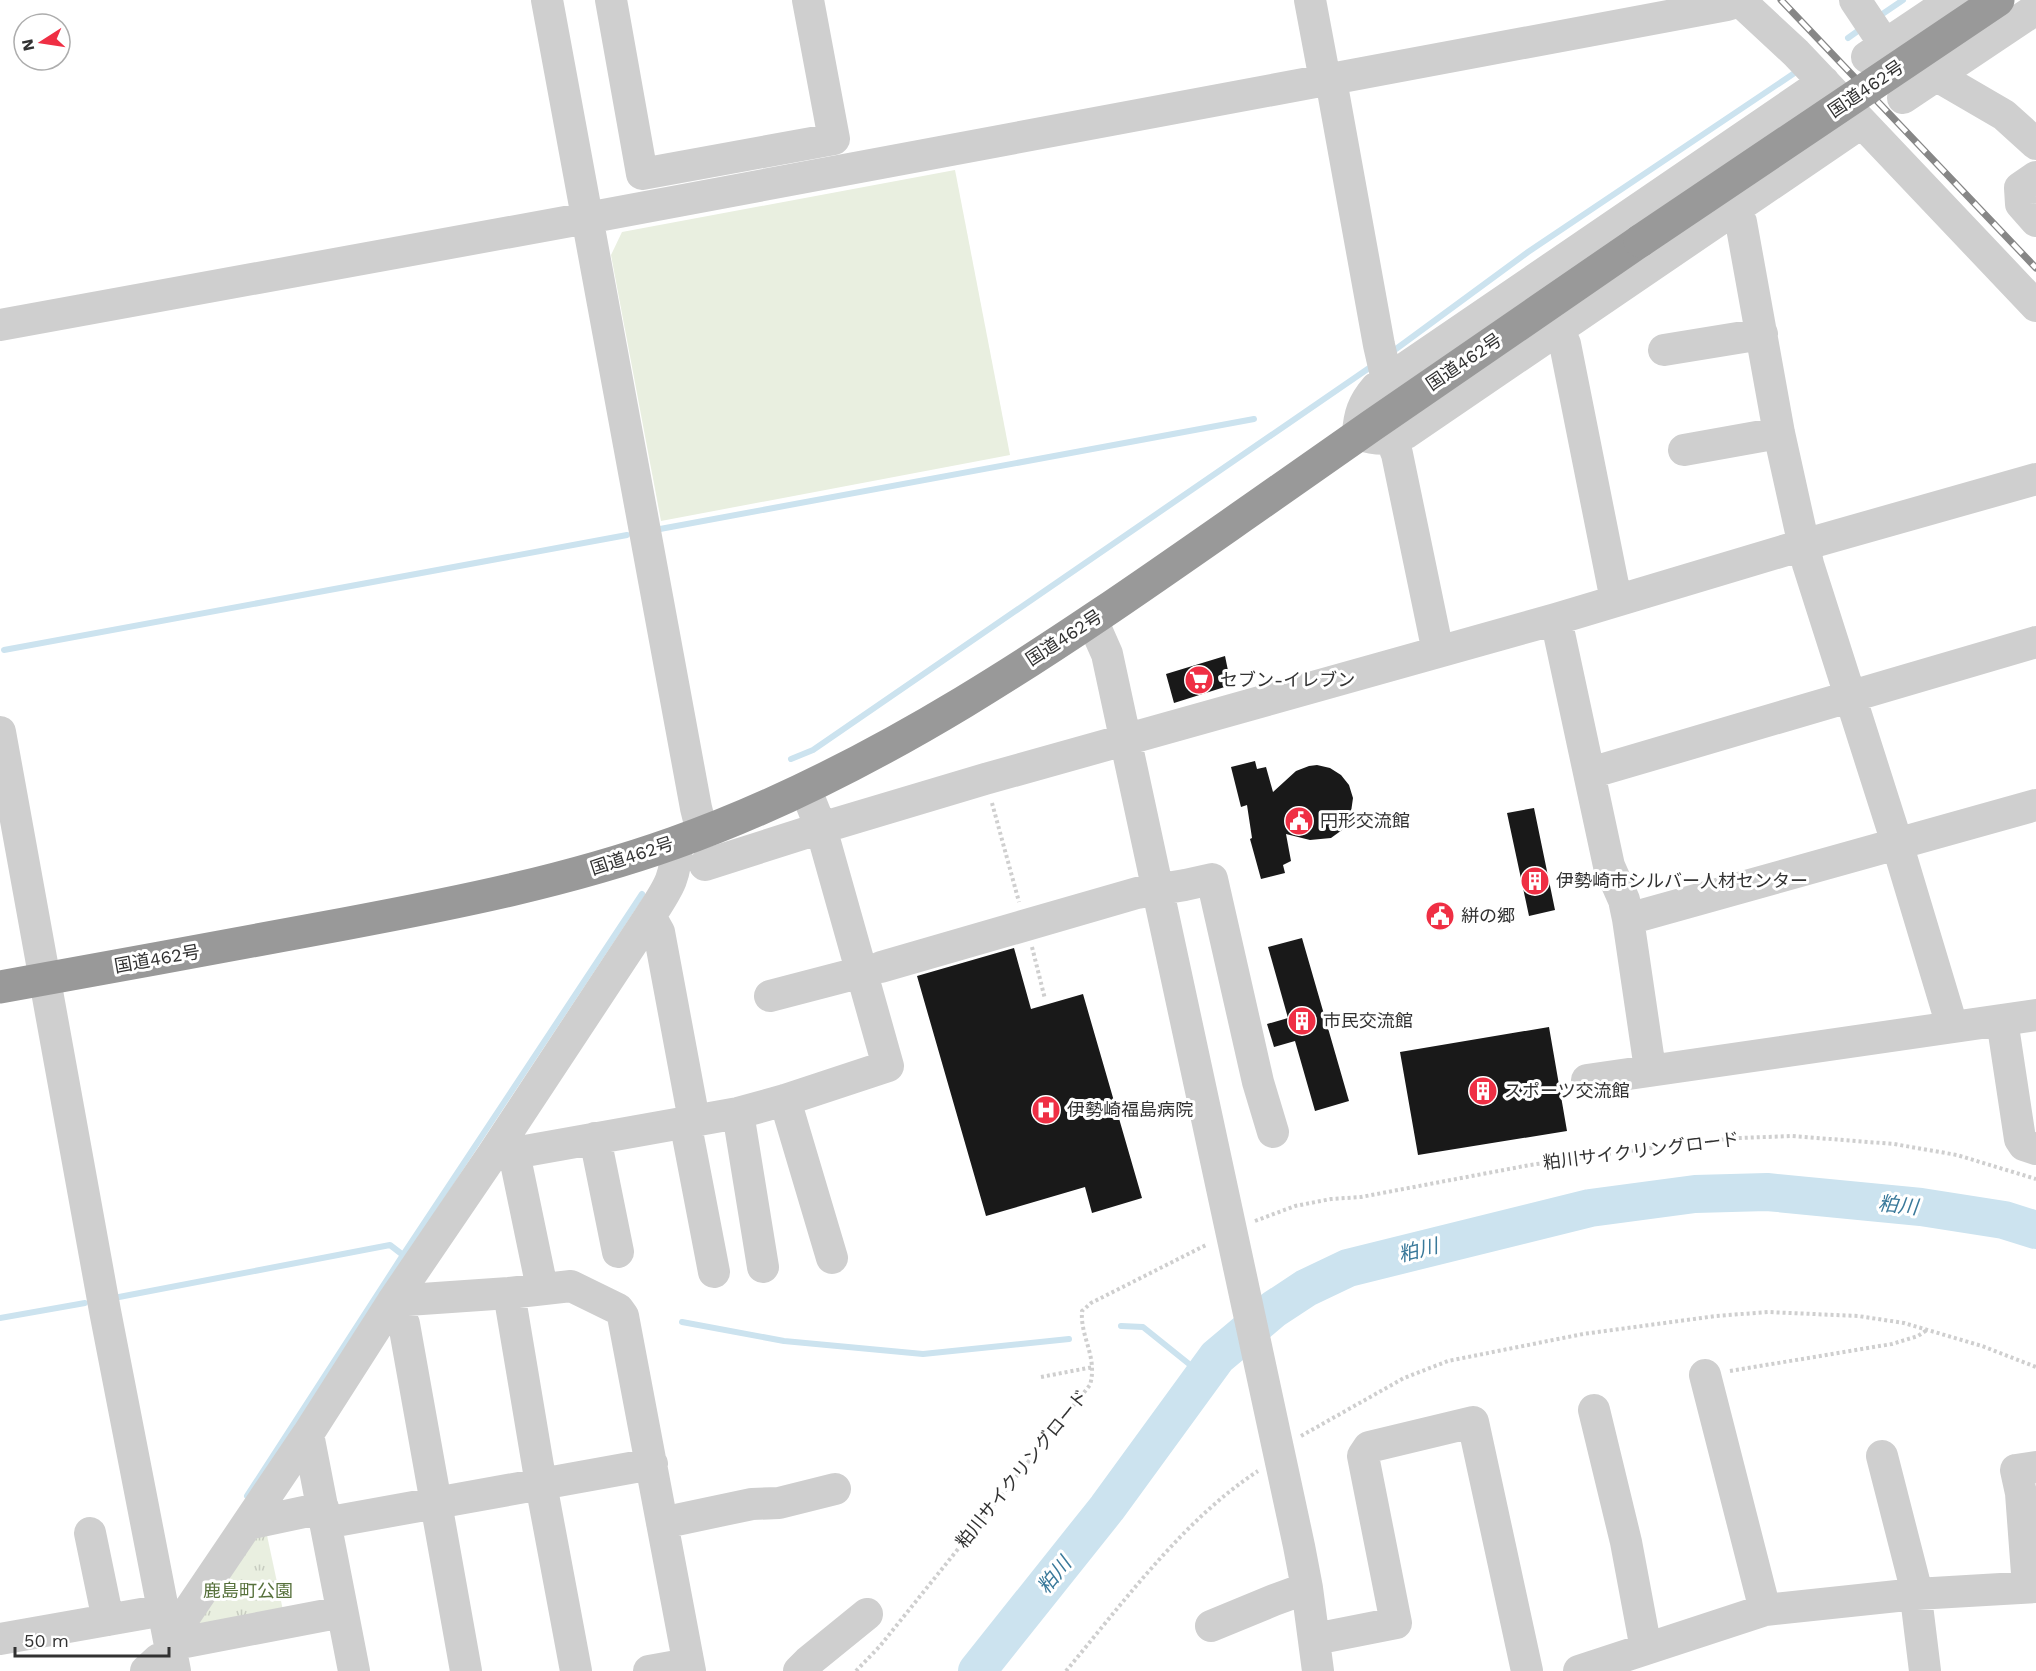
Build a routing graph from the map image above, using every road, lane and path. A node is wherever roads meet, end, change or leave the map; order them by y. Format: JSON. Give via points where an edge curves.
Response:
{"nodes":[{"id":1,"x":547,"y":0,"type":"edge"},
{"id":2,"x":611,"y":0,"type":"edge"},
{"id":3,"x":808,"y":0,"type":"edge"},
{"id":4,"x":1310,"y":0,"type":"edge"},
{"id":5,"x":1739,"y":0,"type":"edge"},
{"id":6,"x":1952,"y":0,"type":"edge"},
{"id":7,"x":1998,"y":0,"type":"edge"},
{"id":8,"x":2036,"y":9,"type":"edge"},
{"id":9,"x":1874,"y":31,"type":"edge"},
{"id":10,"x":1937,"y":76,"type":"junction"},
{"id":11,"x":1325,"y":80,"type":"junction"},
{"id":12,"x":1824,"y":82,"type":"junction"},
{"id":13,"x":1903,"y":98,"type":"dead end"},
{"id":14,"x":1861,"y":123,"type":"junction"},
{"id":15,"x":834,"y":139,"type":"junction"},
{"id":16,"x":2036,"y":144,"type":"edge"},
{"id":17,"x":839,"y":171,"type":"junction"},
{"id":18,"x":2036,"y":177,"type":"edge"},
{"id":19,"x":1734,"y":210,"type":"junction"},
{"id":20,"x":587,"y":218,"type":"junction"},
{"id":21,"x":2036,"y":221,"type":"edge"},
{"id":22,"x":2036,"y":306,"type":"edge"},
{"id":23,"x":0,"y":326,"type":"edge"},
{"id":24,"x":1559,"y":330,"type":"junction"},
{"id":25,"x":1762,"y":334,"type":"junction"},
{"id":26,"x":1664,"y":350,"type":"dead end"},
{"id":27,"x":1387,"y":380,"type":"junction"},
{"id":28,"x":1779,"y":433,"type":"junction"},
{"id":29,"x":1358,"y":434,"type":"junction"},
{"id":30,"x":1391,"y":440,"type":"junction"},
{"id":31,"x":1684,"y":450,"type":"dead end"},
{"id":32,"x":2036,"y":479,"type":"edge"},
{"id":33,"x":1803,"y":544,"type":"junction"},
{"id":34,"x":1616,"y":600,"type":"junction"},
{"id":35,"x":1556,"y":619,"type":"junction"},
{"id":36,"x":1092,"y":620,"type":"junction"},
{"id":37,"x":2036,"y":642,"type":"edge"},
{"id":38,"x":1438,"y":652,"type":"junction"},
{"id":39,"x":1850,"y":697,"type":"junction"},
{"id":40,"x":0,"y":732,"type":"edge"},
{"id":41,"x":1125,"y":739,"type":"junction"},
{"id":42,"x":1590,"y":773,"type":"junction"},
{"id":43,"x":985,"y":779,"type":"junction"},
{"id":44,"x":805,"y":788,"type":"junction"},
{"id":45,"x":2036,"y":805,"type":"edge"},
{"id":46,"x":821,"y":828,"type":"junction"},
{"id":47,"x":689,"y":837,"type":"junction"},
{"id":48,"x":1898,"y":843,"type":"junction"},
{"id":49,"x":705,"y":865,"type":"dead end"},
{"id":50,"x":1157,"y":889,"type":"junction"},
{"id":51,"x":650,"y":916,"type":"junction"},
{"id":52,"x":1628,"y":919,"type":"junction"},
{"id":53,"x":1026,"y":925,"type":"junction"},
{"id":54,"x":871,"y":969,"type":"junction"},
{"id":55,"x":46,"y":979,"type":"junction"},
{"id":56,"x":0,"y":987,"type":"edge"},
{"id":57,"x":770,"y":996,"type":"dead end"},
{"id":58,"x":1046,"y":999,"type":"dead end"},
{"id":59,"x":2036,"y":1015,"type":"edge"},
{"id":60,"x":2002,"y":1020,"type":"junction"},
{"id":61,"x":1952,"y":1026,"type":"junction"},
{"id":62,"x":1650,"y":1070,"type":"junction"},
{"id":63,"x":1587,"y":1080,"type":"dead end"},
{"id":64,"x":785,"y":1100,"type":"junction"},
{"id":65,"x":738,"y":1113,"type":"junction"},
{"id":66,"x":690,"y":1120,"type":"junction"},
{"id":67,"x":1273,"y":1132,"type":"dead end"},
{"id":68,"x":595,"y":1138,"type":"junction"},
{"id":69,"x":2036,"y":1149,"type":"edge"},
{"id":70,"x":504,"y":1154,"type":"junction"},
{"id":71,"x":2036,"y":1179,"type":"edge"},
{"id":72,"x":1232,"y":1235,"type":"junction"},
{"id":73,"x":618,"y":1252,"type":"dead end"},
{"id":74,"x":832,"y":1258,"type":"dead end"},
{"id":75,"x":763,"y":1267,"type":"dead end"},
{"id":76,"x":714,"y":1272,"type":"dead end"},
{"id":77,"x":542,"y":1288,"type":"junction"},
{"id":78,"x":509,"y":1293,"type":"junction"},
{"id":79,"x":393,"y":1301,"type":"junction"},
{"id":80,"x":1928,"y":1330,"type":"junction"},
{"id":81,"x":1093,"y":1367,"type":"junction"},
{"id":82,"x":2036,"y":1367,"type":"edge"},
{"id":83,"x":1705,"y":1375,"type":"joint"},
{"id":84,"x":1041,"y":1377,"type":"dead end"},
{"id":85,"x":1594,"y":1410,"type":"dead end"},
{"id":86,"x":308,"y":1434,"type":"junction"},
{"id":87,"x":1278,"y":1452,"type":"junction"},
{"id":88,"x":1882,"y":1456,"type":"dead end"},
{"id":89,"x":652,"y":1464,"type":"junction"},
{"id":90,"x":2036,"y":1467,"type":"edge"},
{"id":91,"x":541,"y":1485,"type":"junction"},
{"id":92,"x":835,"y":1489,"type":"dead end"},
{"id":93,"x":437,"y":1503,"type":"junction"},
{"id":94,"x":324,"y":1515,"type":"junction"},
{"id":95,"x":662,"y":1523,"type":"junction"},
{"id":96,"x":248,"y":1524,"type":"junction"},
{"id":97,"x":90,"y":1533,"type":"dead end"},
{"id":98,"x":2032,"y":1587,"type":"edge"},
{"id":99,"x":1307,"y":1588,"type":"junction"},
{"id":100,"x":1916,"y":1594,"type":"junction"},
{"id":101,"x":1765,"y":1610,"type":"junction"},
{"id":102,"x":342,"y":1612,"type":"junction"},
{"id":103,"x":867,"y":1614,"type":"dead end"},
{"id":104,"x":108,"y":1620,"type":"junction"},
{"id":105,"x":1211,"y":1626,"type":"dead end"},
{"id":106,"x":0,"y":1639,"type":"edge"},
{"id":107,"x":1315,"y":1640,"type":"junction"},
{"id":108,"x":166,"y":1646,"type":"edge"},
{"id":109,"x":1646,"y":1649,"type":"junction"},
{"id":110,"x":689,"y":1667,"type":"edge"},
{"id":111,"x":1582,"y":1670,"type":"edge"},
{"id":112,"x":354,"y":1671,"type":"edge"},
{"id":113,"x":466,"y":1671,"type":"edge"},
{"id":114,"x":576,"y":1671,"type":"edge"},
{"id":115,"x":649,"y":1671,"type":"edge"},
{"id":116,"x":799,"y":1671,"type":"edge"},
{"id":117,"x":856,"y":1671,"type":"edge"},
{"id":118,"x":1066,"y":1671,"type":"edge"},
{"id":119,"x":1318,"y":1671,"type":"edge"},
{"id":120,"x":1527,"y":1671,"type":"edge"},
{"id":121,"x":1925,"y":1671,"type":"edge"}],
"edges":[{"from":1,"to":20,"type":"street"},
{"from":2,"to":15,"type":"street","via":[[642,174]]},
{"from":3,"to":15,"type":"street"},
{"from":4,"to":11,"type":"street"},
{"from":5,"to":11,"type":"street"},
{"from":5,"to":12,"type":"street"},
{"from":6,"to":9,"type":"street"},
{"from":7,"to":29,"type":"highway","name":"国道462号","bridge":true},
{"from":8,"to":10,"type":"street"},
{"from":9,"to":10,"type":"street"},
{"from":10,"to":13,"type":"street"},
{"from":10,"to":16,"type":"street","via":[[2004,115]]},
{"from":11,"to":17,"type":"street"},
{"from":11,"to":27,"type":"street","via":[[1333,91]]},
{"from":12,"to":14,"type":"street"},
{"from":12,"to":27,"type":"street"},
{"from":14,"to":19,"type":"street"},
{"from":14,"to":22,"type":"street"},
{"from":15,"to":17,"type":"street"},
{"from":17,"to":20,"type":"street"},
{"from":18,"to":21,"type":"street","via":[[2020,188],[2021,204]]},
{"from":19,"to":24,"type":"street"},
{"from":19,"to":25,"type":"street","via":[[1741,222]]},
{"from":20,"to":23,"type":"street"},
{"from":20,"to":47,"type":"street","via":[[694,796]]},
{"from":24,"to":30,"type":"street"},
{"from":24,"to":34,"type":"street"},
{"from":25,"to":26,"type":"street"},
{"from":25,"to":28,"type":"street"},
{"from":27,"to":29,"type":"street","via":[[1364,404]]},
{"from":28,"to":31,"type":"street"},
{"from":28,"to":33,"type":"street"},
{"from":29,"to":30,"type":"street"},
{"from":29,"to":36,"type":"highway","name":"国道462号"},
{"from":30,"to":38,"type":"street"},
{"from":32,"to":33,"type":"street"},
{"from":33,"to":34,"type":"street"},
{"from":33,"to":39,"type":"street"},
{"from":34,"to":35,"type":"street"},
{"from":35,"to":38,"type":"street"},
{"from":35,"to":42,"type":"street"},
{"from":36,"to":41,"type":"street","via":[[1107,654]]},
{"from":36,"to":44,"type":"highway","name":"国道462号","via":[[908,734]]},
{"from":37,"to":39,"type":"street"},
{"from":38,"to":41,"type":"street"},
{"from":39,"to":42,"type":"street"},
{"from":39,"to":48,"type":"street"},
{"from":40,"to":55,"type":"street"},
{"from":41,"to":43,"type":"street"},
{"from":41,"to":50,"type":"street"},
{"from":42,"to":52,"type":"street","via":[[1609,866]]},
{"from":43,"to":46,"type":"street"},
{"from":43,"to":53,"type":"path"},
{"from":44,"to":46,"type":"street"},
{"from":44,"to":47,"type":"highway","name":"国道462号"},
{"from":45,"to":48,"type":"street"},
{"from":46,"to":49,"type":"street"},
{"from":46,"to":54,"type":"street"},
{"from":47,"to":51,"type":"street","via":[[676,862],[673,880]]},
{"from":47,"to":55,"type":"highway","name":"国道462号","via":[[581,873],[462,902]]},
{"from":48,"to":52,"type":"street"},
{"from":48,"to":61,"type":"street"},
{"from":50,"to":53,"type":"street"},
{"from":50,"to":67,"type":"street","via":[[1212,879]]},
{"from":50,"to":72,"type":"street"},
{"from":51,"to":66,"type":"street","via":[[659,932]]},
{"from":51,"to":70,"type":"street"},
{"from":52,"to":62,"type":"street"},
{"from":53,"to":54,"type":"street"},
{"from":53,"to":58,"type":"path"},
{"from":54,"to":57,"type":"street"},
{"from":54,"to":64,"type":"street","via":[[888,1066]]},
{"from":55,"to":56,"type":"highway","name":"国道462号"},
{"from":55,"to":108,"type":"street"},
{"from":59,"to":60,"type":"street"},
{"from":60,"to":61,"type":"street"},
{"from":60,"to":69,"type":"street","via":[[2020,1139]]},
{"from":61,"to":62,"type":"street"},
{"from":62,"to":63,"type":"street"},
{"from":64,"to":65,"type":"street"},
{"from":64,"to":74,"type":"street"},
{"from":65,"to":66,"type":"street"},
{"from":65,"to":75,"type":"street"},
{"from":66,"to":68,"type":"street"},
{"from":66,"to":76,"type":"street"},
{"from":68,"to":70,"type":"street"},
{"from":68,"to":73,"type":"street"},
{"from":70,"to":77,"type":"street"},
{"from":70,"to":79,"type":"street"},
{"from":71,"to":72,"type":"path","name":"粕川サイクリングロード","via":[[1957,1155],[1894,1144],[1791,1136],[1740,1138],[1530,1165],[1361,1197],[1331,1199],[1295,1206]]},
{"from":72,"to":81,"type":"path","name":"粕川サイクリングロード","via":[[1090,1303],[1082,1311],[1082,1320]]},
{"from":72,"to":87,"type":"street"},
{"from":77,"to":78,"type":"street"},
{"from":77,"to":89,"type":"street","via":[[571,1286],[618,1309],[623,1316]]},
{"from":78,"to":79,"type":"street"},
{"from":78,"to":91,"type":"street"},
{"from":79,"to":86,"type":"street"},
{"from":79,"to":93,"type":"street","via":[[404,1324]]},
{"from":80,"to":82,"type":"path"},
{"from":80,"to":83,"type":"path","via":[[1892,1344]]},
{"from":80,"to":87,"type":"path","via":[[1858,1316],[1768,1312],[1583,1334],[1418,1371]]},
{"from":81,"to":84,"type":"path"},
{"from":81,"to":117,"type":"path","name":"粕川サイクリングロード","via":[[1090,1385]]},
{"from":83,"to":101,"type":"street"},
{"from":85,"to":109,"type":"street","via":[[1626,1542]]},
{"from":86,"to":94,"type":"street"},
{"from":86,"to":96,"type":"street"},
{"from":87,"to":99,"type":"street"},
{"from":87,"to":118,"type":"path","via":[[1188,1531]]},
{"from":88,"to":100,"type":"street"},
{"from":89,"to":91,"type":"street"},
{"from":89,"to":95,"type":"street"},
{"from":90,"to":98,"type":"street","via":[[2016,1470]]},
{"from":91,"to":93,"type":"street"},
{"from":91,"to":114,"type":"street"},
{"from":92,"to":95,"type":"street"},
{"from":93,"to":94,"type":"street"},
{"from":93,"to":113,"type":"street"},
{"from":94,"to":96,"type":"street"},
{"from":94,"to":102,"type":"street"},
{"from":95,"to":110,"type":"street"},
{"from":96,"to":108,"type":"street","via":[[177,1622]]},
{"from":97,"to":104,"type":"street"},
{"from":98,"to":100,"type":"street"},
{"from":99,"to":105,"type":"street"},
{"from":99,"to":107,"type":"street"},
{"from":100,"to":101,"type":"street"},
{"from":100,"to":121,"type":"street"},
{"from":101,"to":109,"type":"street"},
{"from":102,"to":108,"type":"street"},
{"from":102,"to":112,"type":"street"},
{"from":103,"to":116,"type":"street"},
{"from":104,"to":106,"type":"street"},
{"from":104,"to":108,"type":"street"},
{"from":107,"to":119,"type":"street"},
{"from":107,"to":120,"type":"street","via":[[1396,1623],[1363,1455],[1369,1447],[1473,1422]]},
{"from":109,"to":111,"type":"street"},
{"from":110,"to":115,"type":"street"}]}
